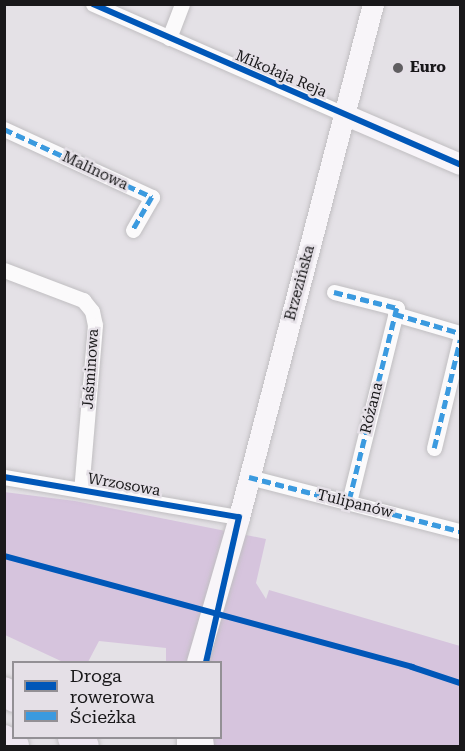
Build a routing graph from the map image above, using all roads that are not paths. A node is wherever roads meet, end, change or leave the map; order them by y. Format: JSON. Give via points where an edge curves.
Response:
{"nodes":[{"id":1,"x":93,"y":4,"type":"edge"},
{"id":2,"x":182,"y":4,"type":"edge"},
{"id":3,"x":373,"y":4,"type":"edge"},
{"id":4,"x":169,"y":38,"type":"junction"},
{"id":5,"x":346,"y":115,"type":"junction"},
{"id":6,"x":4,"y":129,"type":"edge"},
{"id":7,"x":460,"y":164,"type":"edge"},
{"id":8,"x":133,"y":230,"type":"dead end"},
{"id":9,"x":4,"y":270,"type":"edge"},
{"id":10,"x":334,"y":292,"type":"dead end"},
{"id":11,"x":396,"y":311,"type":"junction"},
{"id":12,"x":460,"y":333,"type":"edge"},
{"id":13,"x":460,"y":340,"type":"edge"},
{"id":14,"x":434,"y":448,"type":"dead end"},
{"id":15,"x":4,"y":477,"type":"edge"},
{"id":16,"x":249,"y":477,"type":"junction"},
{"id":17,"x":81,"y":490,"type":"junction"},
{"id":18,"x":349,"y":502,"type":"junction"},
{"id":19,"x":239,"y":517,"type":"junction"},
{"id":20,"x":460,"y":531,"type":"edge"},
{"id":21,"x":204,"y":653,"type":"edge"},
{"id":22,"x":4,"y":740,"type":"edge"},
{"id":23,"x":15,"y":747,"type":"edge"}],
"edges":[{"from":1,"to":4,"type":"street","name":"Mikołaja Reja"},
{"from":2,"to":4,"type":"street"},
{"from":3,"to":5,"type":"main road","name":"Brzezińska"},
{"from":4,"to":5,"type":"street","name":"Mikołaja Reja"},
{"from":5,"to":7,"type":"main road","name":"Mikołaja Reja"},
{"from":5,"to":16,"type":"main road","name":"Brzezińska"},
{"from":6,"to":8,"type":"street","name":"Malinowa","via":[[152,198]]},
{"from":9,"to":17,"type":"street","name":"Jaśminowa","via":[[83,300],[92,311],[95,325]]},
{"from":10,"to":11,"type":"street"},
{"from":11,"to":12,"type":"street"},
{"from":11,"to":18,"type":"street","name":"Różana"},
{"from":13,"to":14,"type":"street"},
{"from":15,"to":17,"type":"street","name":"Wrzosowa"},
{"from":16,"to":18,"type":"street","name":"Tulipanów"},
{"from":16,"to":19,"type":"main road","name":"Brzezińska"},
{"from":17,"to":19,"type":"street","name":"Wrzosowa"},
{"from":18,"to":20,"type":"street","name":"Tulipanów"},
{"from":19,"to":21,"type":"main road","name":"Brzezińska"},
{"from":22,"to":23,"type":"highway"}]}
